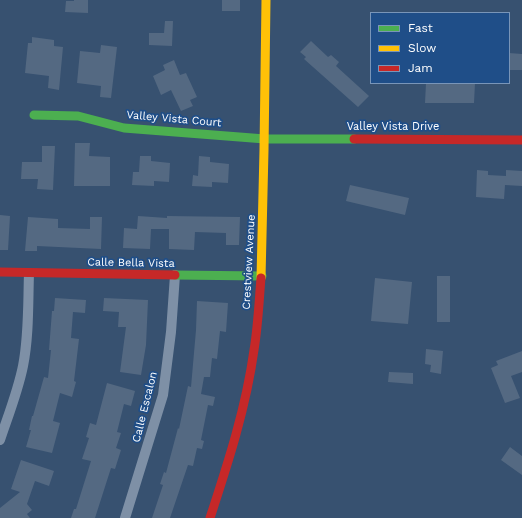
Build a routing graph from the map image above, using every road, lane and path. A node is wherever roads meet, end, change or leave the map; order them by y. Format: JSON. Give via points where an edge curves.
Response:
{"nodes":[{"id":1,"x":266,"y":0,"type":"edge"},
{"id":2,"x":34,"y":115,"type":"dead end"},
{"id":3,"x":265,"y":139,"type":"junction"},
{"id":4,"x":522,"y":140,"type":"edge"},
{"id":5,"x":0,"y":272,"type":"edge"},
{"id":6,"x":29,"y":273,"type":"junction"},
{"id":7,"x":175,"y":275,"type":"junction"},
{"id":8,"x":262,"y":276,"type":"junction"},
{"id":9,"x":0,"y":440,"type":"edge"},
{"id":10,"x":125,"y":518,"type":"edge"},
{"id":11,"x":210,"y":518,"type":"edge"}],
"edges":[{"from":1,"to":3,"type":"street","name":"Crestview Avenue"},
{"from":2,"to":3,"type":"street","name":"Valley Vista Court","via":[[78,116],[124,128]]},
{"from":3,"to":4,"type":"street","name":"Valley Vista Drive"},
{"from":3,"to":8,"type":"street","name":"Crestview Avenue"},
{"from":5,"to":6,"type":"street","name":"Calle Bella Vista"},
{"from":6,"to":7,"type":"street","name":"Calle Bella Vista"},
{"from":6,"to":9,"type":"street","via":[[23,364]]},
{"from":7,"to":8,"type":"street","name":"Calle Bella Vista"},
{"from":7,"to":10,"type":"street","name":"Calle Escalon","via":[[163,395]]},
{"from":8,"to":11,"type":"street","name":"Crestview Avenue","via":[[256,334],[244,405],[229,462]]}]}
